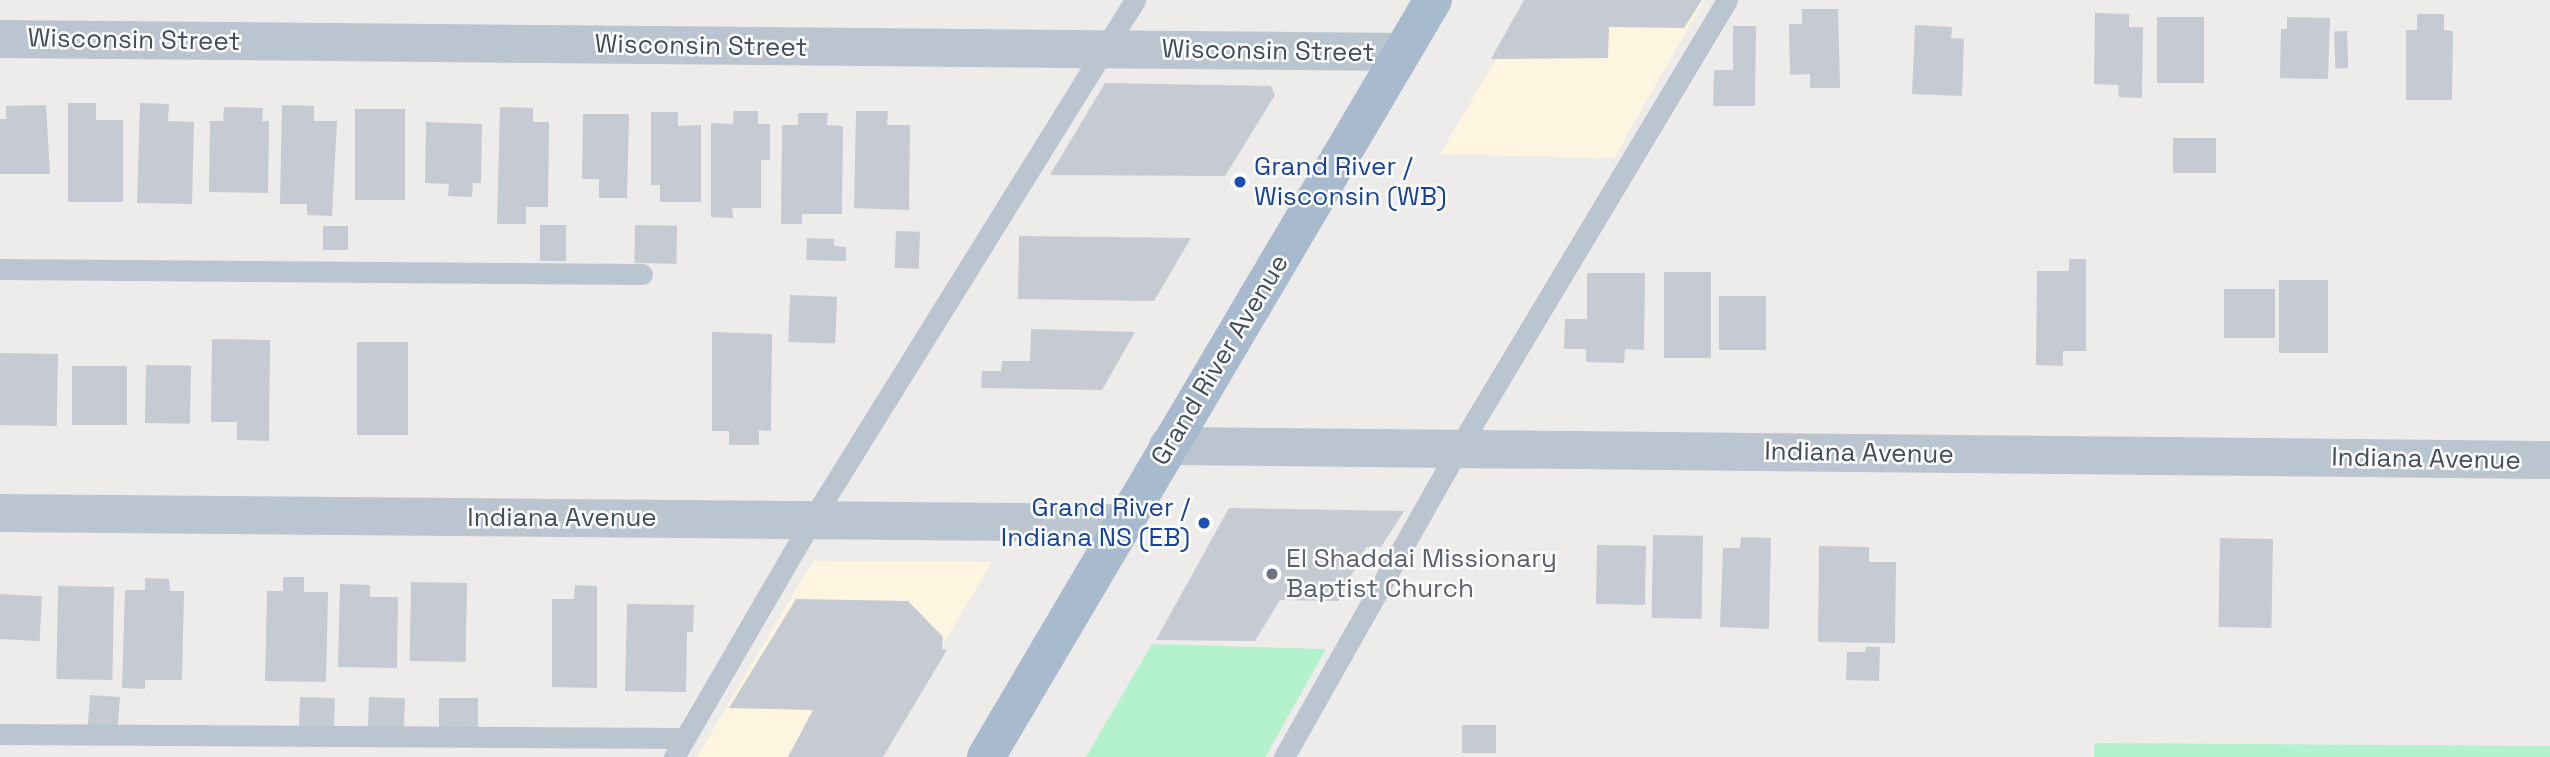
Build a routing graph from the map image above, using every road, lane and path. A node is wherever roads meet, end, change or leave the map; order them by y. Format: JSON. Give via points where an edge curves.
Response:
{"nodes":[{"id":1,"x":1135,"y":0,"type":"edge"},
{"id":2,"x":1433,"y":0,"type":"edge"},
{"id":3,"x":1727,"y":0,"type":"edge"},
{"id":4,"x":0,"y":39,"type":"edge"},
{"id":5,"x":1107,"y":49,"type":"junction"},
{"id":6,"x":1402,"y":52,"type":"junction"},
{"id":7,"x":0,"y":270,"type":"edge"},
{"id":8,"x":642,"y":274,"type":"dead end"},
{"id":9,"x":1168,"y":446,"type":"junction"},
{"id":10,"x":1458,"y":449,"type":"junction"},
{"id":11,"x":2550,"y":460,"type":"edge"},
{"id":12,"x":0,"y":513,"type":"edge"},
{"id":13,"x":812,"y":520,"type":"junction"},
{"id":14,"x":1124,"y":523,"type":"junction"},
{"id":15,"x":0,"y":734,"type":"edge"},
{"id":16,"x":679,"y":748,"type":"edge"},
{"id":17,"x":986,"y":757,"type":"edge"},
{"id":18,"x":1284,"y":757,"type":"edge"}],
"edges":[{"from":1,"to":5,"type":"lane"},
{"from":2,"to":6,"type":"main road","name":"Grand River Avenue"},
{"from":3,"to":10,"type":"lane"},
{"from":4,"to":5,"type":"street","name":"Wisconsin Street"},
{"from":5,"to":6,"type":"street","name":"Wisconsin Street"},
{"from":5,"to":13,"type":"lane"},
{"from":6,"to":9,"type":"main road","name":"Grand River Avenue"},
{"from":7,"to":8,"type":"lane"},
{"from":9,"to":10,"type":"street","name":"Indiana Avenue"},
{"from":9,"to":14,"type":"main road","name":"Grand River Avenue"},
{"from":10,"to":11,"type":"street","name":"Indiana Avenue"},
{"from":10,"to":18,"type":"lane"},
{"from":12,"to":13,"type":"street","name":"Indiana Avenue"},
{"from":13,"to":14,"type":"street","name":"Indiana Avenue"},
{"from":13,"to":16,"type":"lane"},
{"from":14,"to":17,"type":"main road","name":"Grand River Avenue"},
{"from":15,"to":16,"type":"lane"}]}
